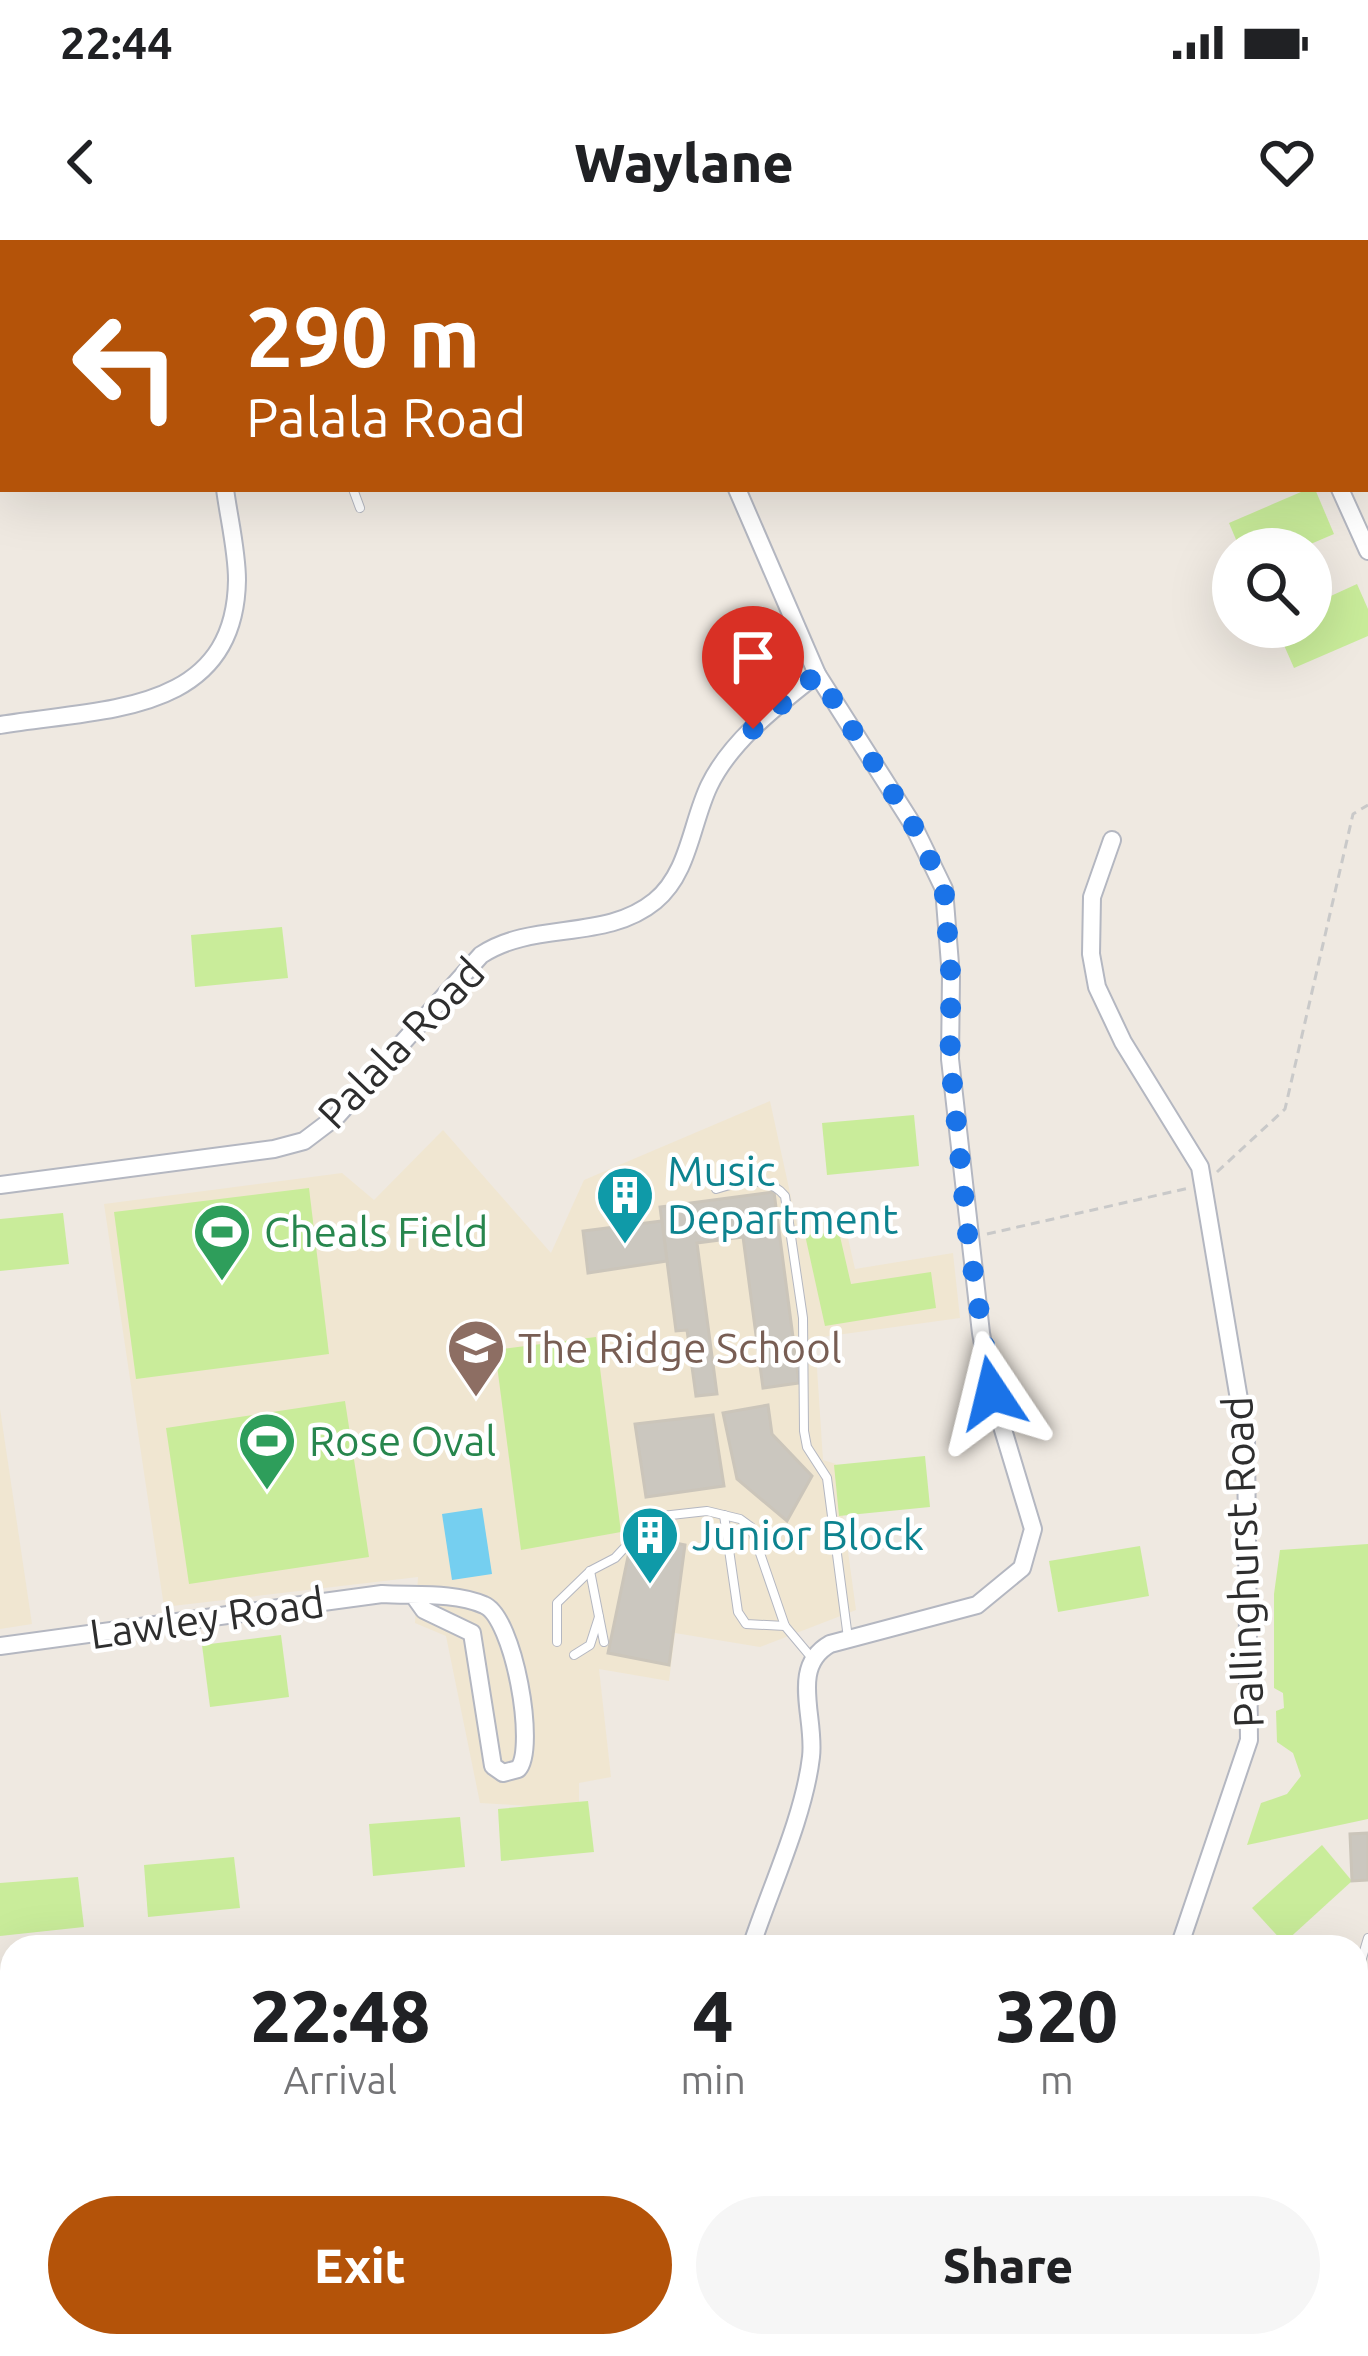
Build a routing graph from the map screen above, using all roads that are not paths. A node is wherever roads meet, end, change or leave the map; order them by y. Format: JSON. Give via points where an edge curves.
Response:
{"nodes":[{"id":1,"x":225,"y":492,"type":"edge"},
{"id":2,"x":354,"y":492,"type":"edge"},
{"id":3,"x":738,"y":492,"type":"edge"},
{"id":4,"x":1341,"y":492,"type":"edge"},
{"id":5,"x":360,"y":508,"type":"dead end"},
{"id":6,"x":1368,"y":551,"type":"edge"},
{"id":7,"x":817,"y":674,"type":"junction"},
{"id":8,"x":0,"y":724,"type":"edge"},
{"id":9,"x":1112,"y":840,"type":"dead end"},
{"id":10,"x":0,"y":1185,"type":"edge"},
{"id":11,"x":716,"y":1190,"type":"dead end"},
{"id":12,"x":724,"y":1515,"type":"junction"},
{"id":13,"x":590,"y":1571,"type":"junction"},
{"id":14,"x":413,"y":1596,"type":"junction"},
{"id":15,"x":601,"y":1616,"type":"junction"},
{"id":16,"x":785,"y":1626,"type":"junction"},
{"id":17,"x":848,"y":1639,"type":"junction"},
{"id":18,"x":556,"y":1642,"type":"dead end"},
{"id":19,"x":604,"y":1642,"type":"dead end"},
{"id":20,"x":0,"y":1646,"type":"edge"},
{"id":21,"x":574,"y":1655,"type":"dead end"},
{"id":22,"x":811,"y":1658,"type":"junction"},
{"id":23,"x":755,"y":1935,"type":"edge"},
{"id":24,"x":1183,"y":1935,"type":"edge"}],
"edges":[{"from":1,"to":8,"type":"street","via":[[237,578],[233,616],[203,674],[160,698]]},
{"from":2,"to":5,"type":"lane"},
{"from":3,"to":7,"type":"street"},
{"from":4,"to":6,"type":"street"},
{"from":7,"to":10,"type":"street","name":"Palala Road","via":[[724,760],[676,877],[658,899],[616,923],[490,949],[317,1133],[274,1149]]},
{"from":7,"to":17,"type":"street","via":[[944,889],[968,1238],[992,1393],[1031,1513],[1029,1554],[977,1605]]},
{"from":9,"to":24,"type":"street","name":"Pallinghurst Road","via":[[1092,897],[1097,988],[1190,1145],[1204,1184],[1246,1441],[1250,1729]]},
{"from":11,"to":17,"type":"lane","via":[[756,1180],[785,1196],[803,1318],[804,1431],[827,1478]]},
{"from":12,"to":13,"type":"lane","via":[[653,1517],[615,1558]]},
{"from":12,"to":16,"type":"lane","via":[[751,1527]]},
{"from":12,"to":16,"type":"lane","via":[[738,1612],[746,1624]]},
{"from":13,"to":15,"type":"lane"},
{"from":13,"to":18,"type":"lane","via":[[554,1608]]},
{"from":14,"to":14,"type":"street","name":"Lawley Road","via":[[481,1603],[501,1620],[525,1744],[518,1769],[493,1766],[472,1634]]},
{"from":14,"to":20,"type":"street","name":"Lawley Road"},
{"from":15,"to":19,"type":"lane"},
{"from":15,"to":21,"type":"lane","via":[[590,1645]]},
{"from":16,"to":22,"type":"lane"},
{"from":17,"to":22,"type":"street"},
{"from":22,"to":23,"type":"street","via":[[807,1777]]}]}
